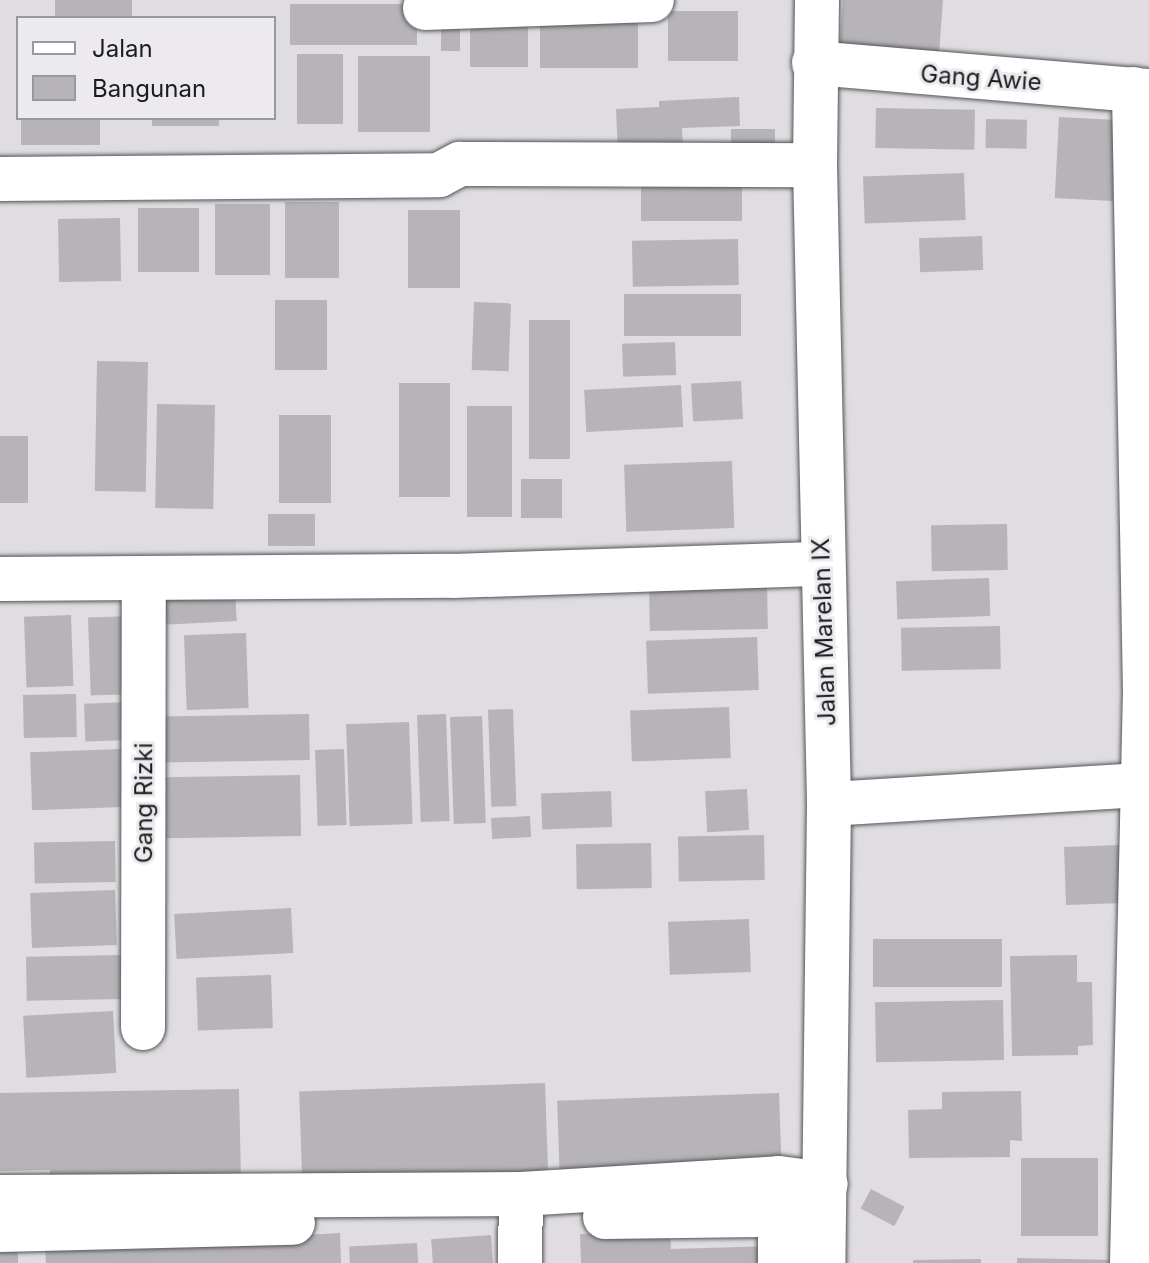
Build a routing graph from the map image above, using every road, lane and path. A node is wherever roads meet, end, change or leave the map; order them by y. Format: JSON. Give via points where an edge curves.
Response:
{"nodes":[{"id":1,"x":652,"y":0,"type":"edge"},
{"id":2,"x":817,"y":0,"type":"edge"},
{"id":3,"x":425,"y":8,"type":"dead end"},
{"id":4,"x":814,"y":63,"type":"junction"},
{"id":5,"x":1141,"y":90,"type":"edge"},
{"id":6,"x":815,"y":165,"type":"junction"},
{"id":7,"x":0,"y":179,"type":"edge"},
{"id":8,"x":822,"y":564,"type":"junction"},
{"id":9,"x":144,"y":578,"type":"junction"},
{"id":10,"x":0,"y":579,"type":"edge"},
{"id":11,"x":1147,"y":692,"type":"edge"},
{"id":12,"x":1143,"y":785,"type":"junction"},
{"id":13,"x":829,"y":804,"type":"junction"},
{"id":14,"x":143,"y":1028,"type":"dead end"},
{"id":15,"x":779,"y":1197,"type":"junction"},
{"id":16,"x":521,"y":1206,"type":"junction"},
{"id":17,"x":824,"y":1223,"type":"edge"},
{"id":18,"x":12,"y":1230,"type":"edge"},
{"id":19,"x":520,"y":1263,"type":"edge"},
{"id":20,"x":780,"y":1263,"type":"edge"},
{"id":21,"x":1132,"y":1263,"type":"edge"}],
"edges":[{"from":1,"to":3,"type":"street"},
{"from":2,"to":4,"type":"street","name":"Jalan Marelan IX"},
{"from":4,"to":5,"type":"street","name":"Gang Awie"},
{"from":4,"to":6,"type":"street","name":"Jalan Marelan IX"},
{"from":5,"to":11,"type":"street"},
{"from":6,"to":7,"type":"street","via":[[460,164],[439,175]]},
{"from":6,"to":8,"type":"street","name":"Jalan Marelan IX"},
{"from":8,"to":9,"type":"street","via":[[453,576]]},
{"from":8,"to":13,"type":"street","name":"Jalan Marelan IX"},
{"from":9,"to":10,"type":"street"},
{"from":9,"to":14,"type":"street","name":"Gang Rizki"},
{"from":11,"to":12,"type":"street"},
{"from":12,"to":13,"type":"street"},
{"from":12,"to":21,"type":"street"},
{"from":13,"to":17,"type":"street","name":"Jalan Marelan IX"},
{"from":15,"to":16,"type":"street"},
{"from":15,"to":17,"type":"street"},
{"from":15,"to":20,"type":"street"},
{"from":16,"to":18,"type":"street"},
{"from":16,"to":18,"type":"street","via":[[61,1193]]},
{"from":16,"to":19,"type":"street"}]}
